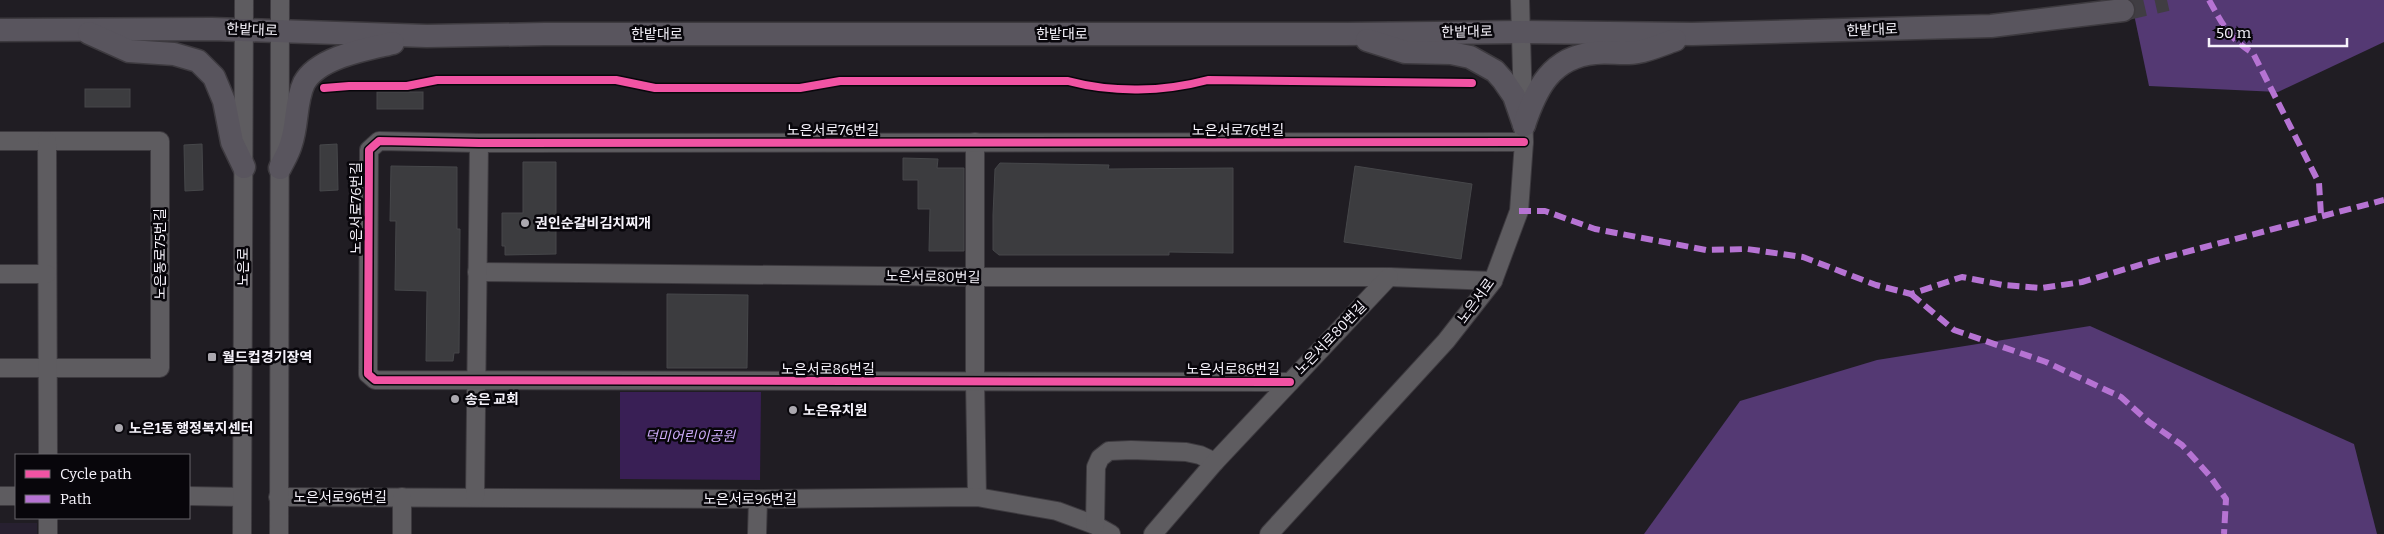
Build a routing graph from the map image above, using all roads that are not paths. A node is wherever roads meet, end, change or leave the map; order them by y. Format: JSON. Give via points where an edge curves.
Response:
{"nodes":[{"id":1,"x":244,"y":0,"type":"edge"},
{"id":2,"x":280,"y":0,"type":"edge"},
{"id":3,"x":1520,"y":0,"type":"edge"},
{"id":4,"x":2123,"y":10,"type":"tunnel mouth"},
{"id":5,"x":0,"y":30,"type":"edge"},
{"id":6,"x":84,"y":30,"type":"junction"},
{"id":7,"x":244,"y":30,"type":"junction"},
{"id":8,"x":280,"y":31,"type":"junction"},
{"id":9,"x":1521,"y":32,"type":"junction"},
{"id":10,"x":1347,"y":34,"type":"junction"},
{"id":11,"x":1692,"y":34,"type":"junction"},
{"id":12,"x":427,"y":36,"type":"junction"},
{"id":13,"x":1524,"y":134,"type":"junction"},
{"id":14,"x":0,"y":140,"type":"edge"},
{"id":15,"x":47,"y":140,"type":"junction"},
{"id":16,"x":975,"y":142,"type":"junction"},
{"id":17,"x":479,"y":143,"type":"junction"},
{"id":18,"x":244,"y":167,"type":"junction"},
{"id":19,"x":280,"y":168,"type":"junction"},
{"id":20,"x":477,"y":272,"type":"junction"},
{"id":21,"x":0,"y":274,"type":"edge"},
{"id":22,"x":47,"y":274,"type":"junction"},
{"id":23,"x":976,"y":277,"type":"junction"},
{"id":24,"x":1389,"y":277,"type":"junction"},
{"id":25,"x":1493,"y":281,"type":"junction"},
{"id":26,"x":0,"y":368,"type":"edge"},
{"id":27,"x":48,"y":368,"type":"junction"},
{"id":28,"x":368,"y":374,"type":"joint"},
{"id":29,"x":476,"y":381,"type":"junction"},
{"id":30,"x":975,"y":382,"type":"junction"},
{"id":31,"x":1290,"y":382,"type":"junction"},
{"id":32,"x":48,"y":454,"type":"edge"},
{"id":33,"x":1215,"y":462,"type":"junction"},
{"id":34,"x":0,"y":496,"type":"edge"},
{"id":35,"x":15,"y":496,"type":"edge"},
{"id":36,"x":190,"y":496,"type":"edge"},
{"id":37,"x":242,"y":496,"type":"junction"},
{"id":38,"x":278,"y":497,"type":"junction"},
{"id":39,"x":402,"y":497,"type":"junction"},
{"id":40,"x":977,"y":497,"type":"junction"},
{"id":41,"x":474,"y":498,"type":"junction"},
{"id":42,"x":758,"y":499,"type":"junction"},
{"id":43,"x":48,"y":519,"type":"edge"},
{"id":44,"x":1095,"y":525,"type":"junction"},
{"id":45,"x":48,"y":534,"type":"edge"},
{"id":46,"x":242,"y":534,"type":"edge"},
{"id":47,"x":279,"y":534,"type":"edge"},
{"id":48,"x":402,"y":534,"type":"edge"},
{"id":49,"x":757,"y":534,"type":"edge"},
{"id":50,"x":1110,"y":534,"type":"edge"},
{"id":51,"x":1154,"y":534,"type":"edge"},
{"id":52,"x":1269,"y":534,"type":"edge"}],
"edges":[{"from":1,"to":7,"type":"street","name":"노은로"},
{"from":2,"to":8,"type":"street"},
{"from":3,"to":9,"type":"street","name":"노은서로"},
{"from":4,"to":11,"type":"main road","name":"한밭대로","via":[[1990,26]]},
{"from":5,"to":6,"type":"main road","name":"한밭대로"},
{"from":6,"to":7,"type":"main road","name":"한밭대로"},
{"from":6,"to":18,"type":"main road","via":[[129,51],[174,54],[198,61],[214,77],[224,101],[232,142]]},
{"from":7,"to":8,"type":"main road","name":"한밭대로"},
{"from":7,"to":18,"type":"street","name":"노은로"},
{"from":8,"to":12,"type":"main road","name":"한밭대로"},
{"from":8,"to":19,"type":"street"},
{"from":9,"to":10,"type":"main road","name":"한밭대로"},
{"from":9,"to":11,"type":"main road","name":"한밭대로"},
{"from":9,"to":13,"type":"street","name":"노은서로"},
{"from":10,"to":12,"type":"main road","name":"한밭대로"},
{"from":10,"to":13,"type":"main road","via":[[1405,52],[1451,53],[1470,57],[1495,71],[1514,96]]},
{"from":11,"to":13,"type":"main road","via":[[1637,52],[1593,53],[1570,60],[1547,76],[1534,96]]},
{"from":12,"to":19,"type":"main road","via":[[356,51],[332,60],[312,73],[304,83],[292,143]]},
{"from":13,"to":16,"type":"street","name":"노은서로76번길"},
{"from":13,"to":25,"type":"street","name":"노은서로","via":[[1519,211]]},
{"from":14,"to":15,"type":"street","name":"노은동로75번길"},
{"from":15,"to":22,"type":"street"},
{"from":15,"to":27,"type":"street","name":"노은동로75번길","via":[[160,140],[160,368]]},
{"from":16,"to":17,"type":"street","name":"노은서로76번길"},
{"from":16,"to":23,"type":"street"},
{"from":17,"to":20,"type":"street"},
{"from":17,"to":28,"type":"street","name":"노은서로76번길","via":[[379,142],[369,150]]},
{"from":18,"to":37,"type":"street","name":"노은로"},
{"from":19,"to":38,"type":"street"},
{"from":20,"to":23,"type":"street","name":"노은서로80번길"},
{"from":20,"to":29,"type":"street"},
{"from":21,"to":22,"type":"street"},
{"from":22,"to":27,"type":"street"},
{"from":23,"to":24,"type":"street","name":"노은서로80번길"},
{"from":23,"to":30,"type":"street"},
{"from":24,"to":25,"type":"street","name":"노은서로80번길"},
{"from":24,"to":31,"type":"street","name":"노은서로80번길"},
{"from":25,"to":52,"type":"street","name":"노은서로","via":[[1446,341]]},
{"from":26,"to":27,"type":"street","name":"노은동로75번길"},
{"from":27,"to":32,"type":"street"},
{"from":28,"to":29,"type":"street","name":"노은서로86번길","via":[[375,380]]},
{"from":29,"to":30,"type":"street","name":"노은서로86번길"},
{"from":29,"to":41,"type":"street"},
{"from":30,"to":31,"type":"street","name":"노은서로86번길"},
{"from":30,"to":40,"type":"street"},
{"from":31,"to":33,"type":"street","name":"노은서로80번길"},
{"from":33,"to":44,"type":"street","via":[[1186,452],[1109,451],[1100,458],[1096,467]]},
{"from":33,"to":51,"type":"street","name":"노은서로80번길"},
{"from":34,"to":35,"type":"street"},
{"from":36,"to":37,"type":"street"},
{"from":37,"to":46,"type":"street","name":"노은로"},
{"from":38,"to":39,"type":"street","name":"노은서로96번길"},
{"from":38,"to":47,"type":"street"},
{"from":39,"to":41,"type":"street","name":"노은서로96번길"},
{"from":39,"to":48,"type":"street","name":"노은서로96번길"},
{"from":40,"to":42,"type":"street","name":"노은서로96번길"},
{"from":40,"to":44,"type":"street","name":"노은서로96번길","via":[[1057,511]]},
{"from":41,"to":42,"type":"street","name":"노은서로96번길"},
{"from":42,"to":49,"type":"street"},
{"from":43,"to":45,"type":"street"},
{"from":44,"to":50,"type":"street","name":"노은서로96번길"}]}
